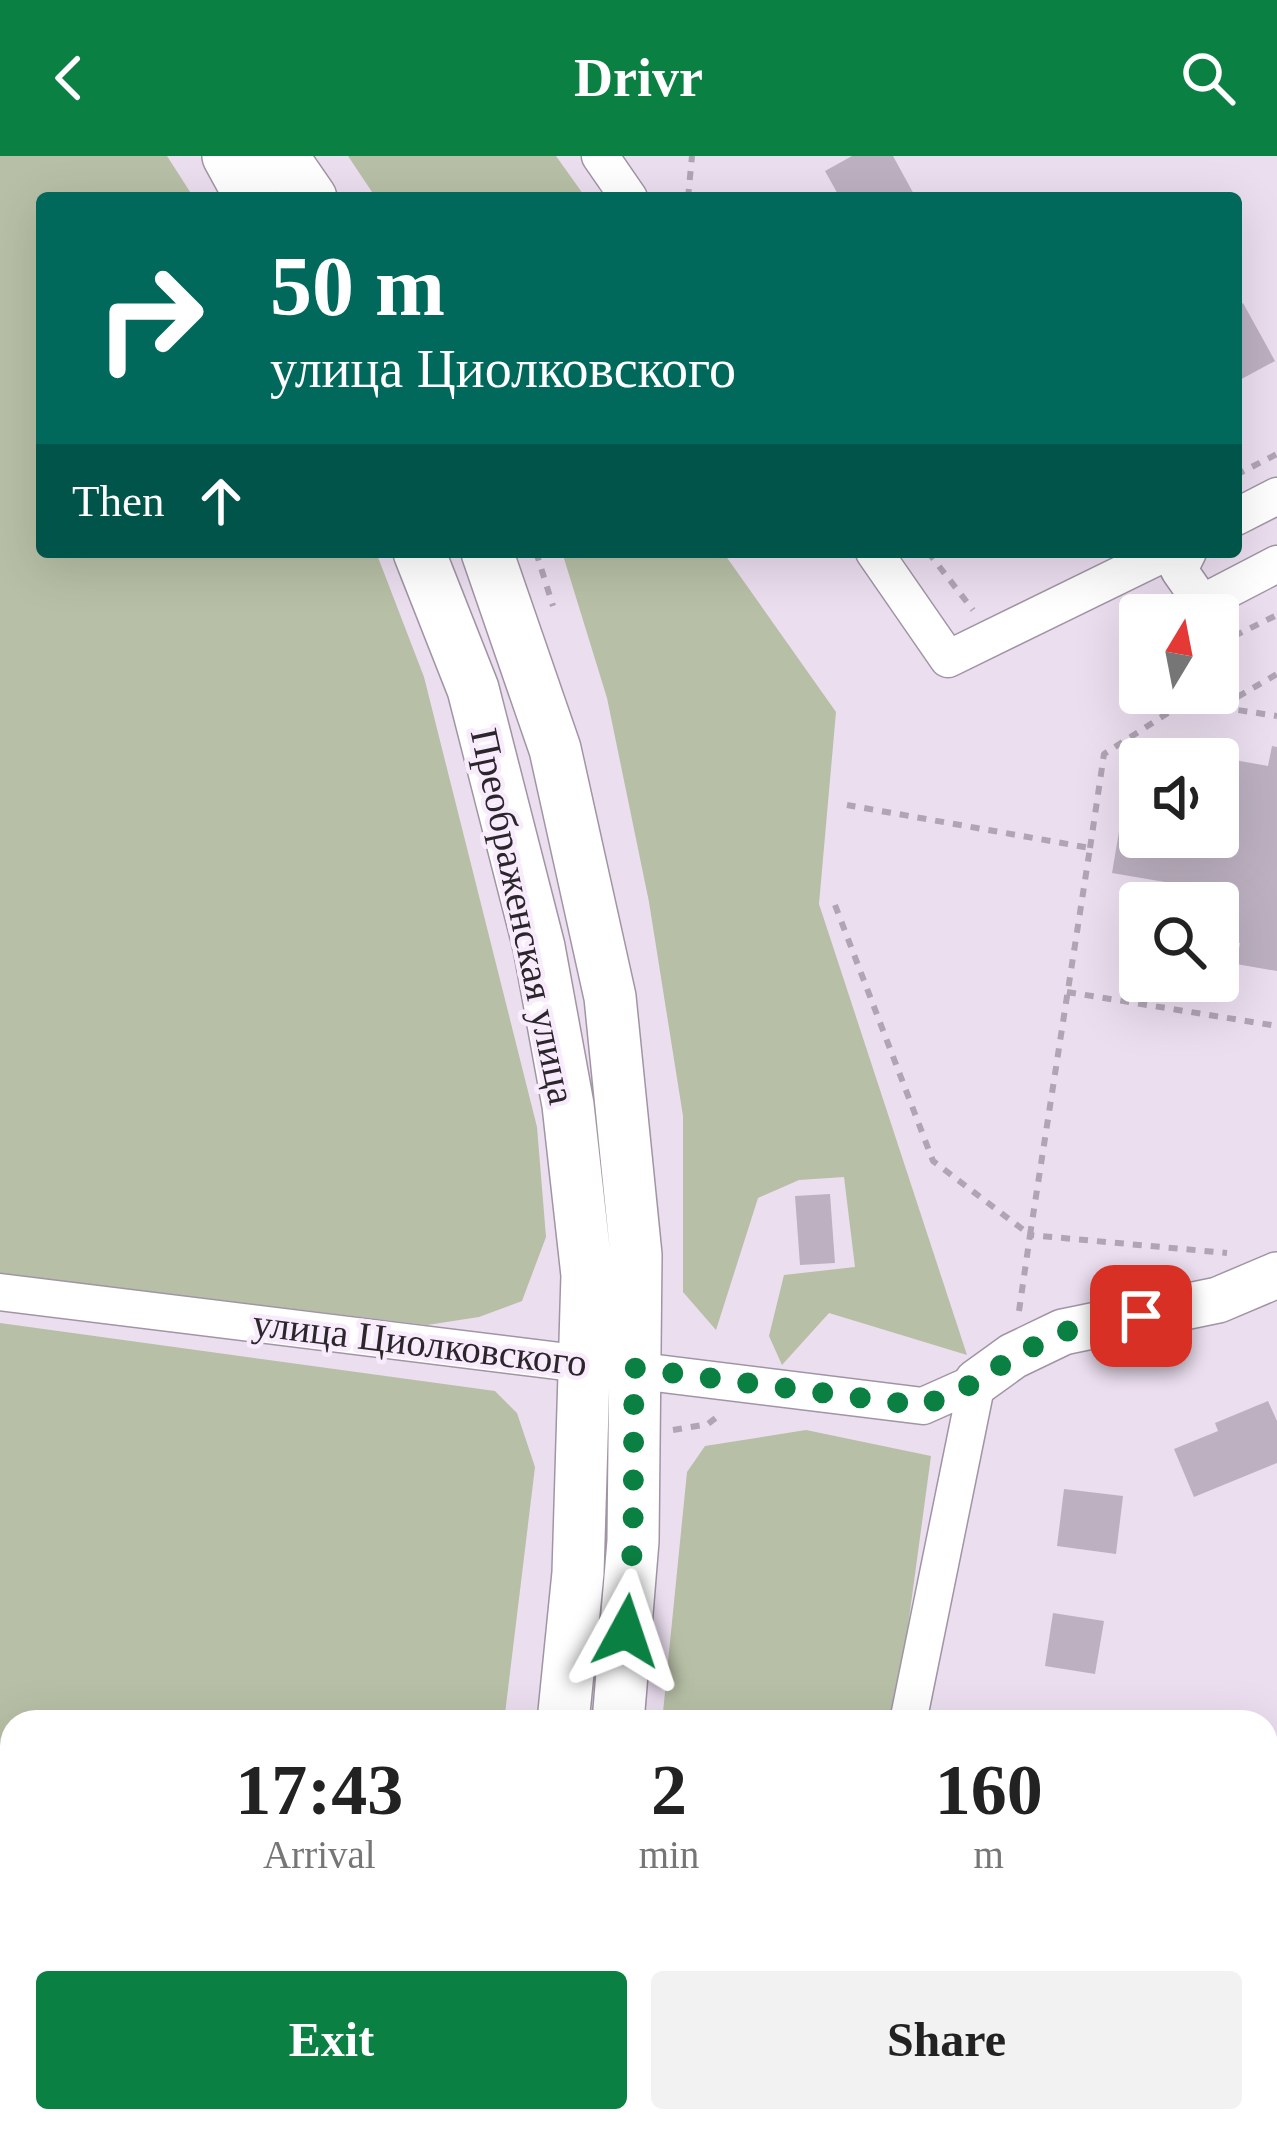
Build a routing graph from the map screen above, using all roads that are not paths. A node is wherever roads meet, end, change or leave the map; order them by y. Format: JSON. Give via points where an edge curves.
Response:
{"nodes":[{"id":1,"x":228,"y":156,"type":"edge"},
{"id":2,"x":281,"y":156,"type":"edge"},
{"id":3,"x":600,"y":156,"type":"edge"},
{"id":4,"x":248,"y":192,"type":"edge"},
{"id":5,"x":307,"y":192,"type":"edge"},
{"id":6,"x":625,"y":192,"type":"edge"},
{"id":7,"x":1277,"y":496,"type":"edge"},
{"id":8,"x":1242,"y":514,"type":"edge"},
{"id":9,"x":420,"y":558,"type":"edge"},
{"id":10,"x":489,"y":558,"type":"edge"},
{"id":11,"x":878,"y":558,"type":"edge"},
{"id":12,"x":1155,"y":558,"type":"edge"},
{"id":13,"x":1186,"y":558,"type":"edge"},
{"id":14,"x":1277,"y":564,"type":"edge"},
{"id":15,"x":1277,"y":1275,"type":"edge"},
{"id":16,"x":0,"y":1292,"type":"edge"},
{"id":17,"x":609,"y":1365,"type":"junction"},
{"id":18,"x":995,"y":1369,"type":"junction"},
{"id":19,"x":564,"y":1710,"type":"edge"},
{"id":20,"x":619,"y":1710,"type":"edge"},
{"id":21,"x":911,"y":1710,"type":"edge"}],
"edges":[{"from":1,"to":4,"type":"main road"},
{"from":2,"to":5,"type":"main road"},
{"from":3,"to":6,"type":"street"},
{"from":7,"to":8,"type":"street"},
{"from":9,"to":17,"type":"main road","name":"Преображенская улица","via":[[473,689],[539,947],[587,1275]]},
{"from":10,"to":17,"type":"main road","name":"Преображенская улица","via":[[555,749],[610,998],[636,1255]]},
{"from":11,"to":12,"type":"street","via":[[948,659]]},
{"from":13,"to":14,"type":"street","via":[[1179,570],[1202,603]]},
{"from":15,"to":18,"type":"street","via":[[1218,1300],[1063,1332]]},
{"from":16,"to":17,"type":"street","name":"улица Циолковского"},
{"from":17,"to":18,"type":"street","name":"улица Циолковского","via":[[923,1406]]},
{"from":17,"to":19,"type":"main road","name":"Преображенская улица"},
{"from":17,"to":20,"type":"main road","name":"Преображенская улица","via":[[633,1541]]},
{"from":18,"to":21,"type":"street"}]}
